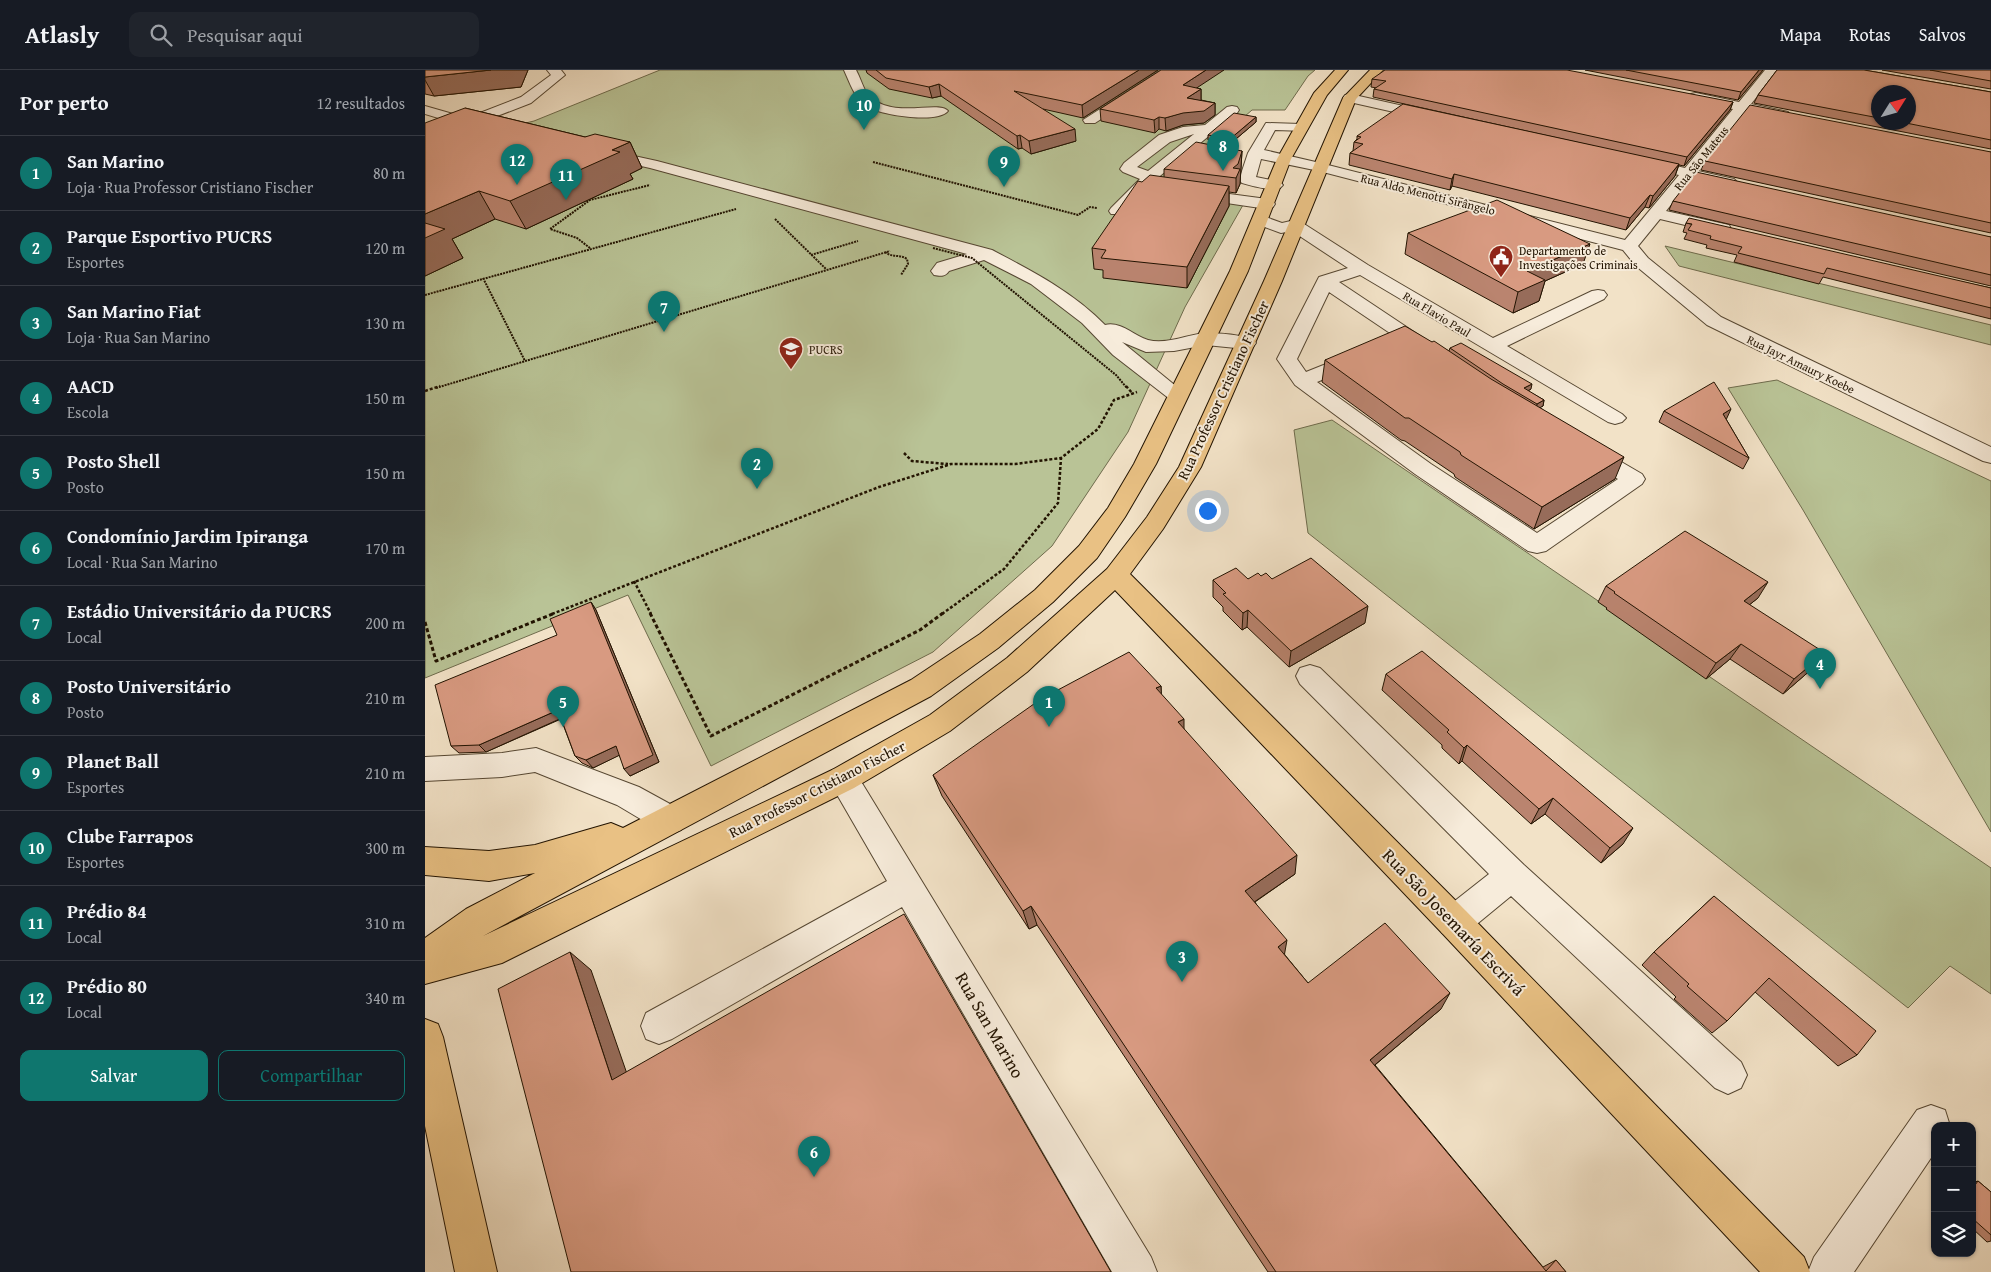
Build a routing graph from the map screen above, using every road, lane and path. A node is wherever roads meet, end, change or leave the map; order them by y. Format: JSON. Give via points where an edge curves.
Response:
{"nodes":[{"id":1,"x":553,"y":70,"type":"edge"},
{"id":2,"x":850,"y":70,"type":"edge"},
{"id":3,"x":1170,"y":70,"type":"edge"},
{"id":4,"x":1342,"y":70,"type":"edge"},
{"id":5,"x":1377,"y":70,"type":"edge"},
{"id":6,"x":1772,"y":70,"type":"edge"},
{"id":7,"x":1686,"y":96,"type":"edge"},
{"id":8,"x":1350,"y":98,"type":"junction"},
{"id":9,"x":1742,"y":107,"type":"junction"},
{"id":10,"x":425,"y":110,"type":"edge"},
{"id":11,"x":1232,"y":110,"type":"dead end"},
{"id":12,"x":941,"y":111,"type":"dead end"},
{"id":13,"x":1800,"y":118,"type":"edge"},
{"id":14,"x":1447,"y":119,"type":"edge"},
{"id":15,"x":1090,"y":120,"type":"edge"},
{"id":16,"x":469,"y":123,"type":"junction"},
{"id":17,"x":1301,"y":128,"type":"junction"},
{"id":18,"x":1209,"y":129,"type":"junction"},
{"id":19,"x":497,"y":130,"type":"edge"},
{"id":20,"x":425,"y":140,"type":"edge"},
{"id":21,"x":585,"y":149,"type":"edge"},
{"id":22,"x":1255,"y":154,"type":"junction"},
{"id":23,"x":1621,"y":158,"type":"edge"},
{"id":24,"x":1284,"y":160,"type":"junction"},
{"id":25,"x":873,"y":162,"type":"dead end"},
{"id":26,"x":1320,"y":167,"type":"junction"},
{"id":27,"x":1689,"y":172,"type":"junction"},
{"id":28,"x":652,"y":185,"type":"dead end"},
{"id":29,"x":1149,"y":185,"type":"junction"},
{"id":30,"x":1275,"y":185,"type":"junction"},
{"id":31,"x":1747,"y":186,"type":"edge"},
{"id":32,"x":1177,"y":192,"type":"edge"},
{"id":33,"x":740,"y":207,"type":"dead end"},
{"id":34,"x":1117,"y":211,"type":"joint"},
{"id":35,"x":1263,"y":212,"type":"junction"},
{"id":36,"x":1656,"y":213,"type":"junction"},
{"id":37,"x":772,"y":215,"type":"dead end"},
{"id":38,"x":1295,"y":225,"type":"junction"},
{"id":39,"x":1741,"y":234,"type":"edge"},
{"id":40,"x":866,"y":239,"type":"dead end"},
{"id":41,"x":886,"y":246,"type":"dead end"},
{"id":42,"x":1629,"y":246,"type":"junction"},
{"id":43,"x":591,"y":248,"type":"junction"},
{"id":44,"x":933,"y":248,"type":"dead end"},
{"id":45,"x":885,"y":252,"type":"junction"},
{"id":46,"x":986,"y":254,"type":"junction"},
{"id":47,"x":811,"y":255,"type":"junction"},
{"id":48,"x":1362,"y":269,"type":"junction"},
{"id":49,"x":826,"y":270,"type":"junction"},
{"id":50,"x":940,"y":270,"type":"dead end"},
{"id":51,"x":901,"y":275,"type":"dead end"},
{"id":52,"x":483,"y":278,"type":"junction"},
{"id":53,"x":1325,"y":281,"type":"junction"},
{"id":54,"x":425,"y":295,"type":"edge"},
{"id":55,"x":1598,"y":295,"type":"dead end"},
{"id":56,"x":1089,"y":319,"type":"junction"},
{"id":57,"x":1206,"y":339,"type":"junction"},
{"id":58,"x":1245,"y":343,"type":"junction"},
{"id":59,"x":1392,"y":343,"type":"junction"},
{"id":60,"x":1492,"y":346,"type":"junction"},
{"id":61,"x":525,"y":360,"type":"junction"},
{"id":62,"x":1446,"y":363,"type":"edge"},
{"id":63,"x":1160,"y":381,"type":"junction"},
{"id":64,"x":1302,"y":382,"type":"junction"},
{"id":65,"x":425,"y":391,"type":"edge"},
{"id":66,"x":1133,"y":394,"type":"junction"},
{"id":67,"x":1179,"y":396,"type":"junction"},
{"id":68,"x":1615,"y":418,"type":"dead end"},
{"id":69,"x":1565,"y":438,"type":"edge"},
{"id":70,"x":904,"y":453,"type":"dead end"},
{"id":71,"x":1991,"y":456,"type":"edge"},
{"id":72,"x":1061,"y":458,"type":"junction"},
{"id":73,"x":951,"y":464,"type":"junction"},
{"id":74,"x":1089,"y":552,"type":"junction"},
{"id":75,"x":1116,"y":575,"type":"junction"},
{"id":76,"x":634,"y":581,"type":"junction"},
{"id":77,"x":425,"y":622,"type":"edge"},
{"id":78,"x":1017,"y":665,"type":"junction"},
{"id":79,"x":1310,"y":676,"type":"dead end"},
{"id":80,"x":425,"y":769,"type":"edge"},
{"id":81,"x":843,"y":779,"type":"junction"},
{"id":82,"x":670,"y":820,"type":"junction"},
{"id":83,"x":425,"y":862,"type":"edge"},
{"id":84,"x":1512,"y":875,"type":"junction"},
{"id":85,"x":909,"y":886,"type":"junction"},
{"id":86,"x":1454,"y":922,"type":"junction"},
{"id":87,"x":425,"y":959,"type":"edge"},
{"id":88,"x":425,"y":967,"type":"edge"},
{"id":89,"x":659,"y":1026,"type":"dead end"},
{"id":90,"x":425,"y":1037,"type":"edge"},
{"id":91,"x":1728,"y":1075,"type":"dead end"},
{"id":92,"x":1931,"y":1124,"type":"dead end"},
{"id":93,"x":477,"y":1272,"type":"edge"},
{"id":94,"x":1136,"y":1272,"type":"edge"},
{"id":95,"x":1789,"y":1272,"type":"edge"},
{"id":96,"x":1829,"y":1272,"type":"edge"}],
"edges":[{"from":1,"to":16,"type":"street","via":[[559,76],[526,100]]},
{"from":2,"to":12,"type":"street","via":[[863,96],[882,109]]},
{"from":3,"to":15,"type":"street"},
{"from":4,"to":17,"type":"main road","via":[[1321,93]]},
{"from":5,"to":8,"type":"main road","name":"Rua Professor Cristiano Fischer"},
{"from":6,"to":9,"type":"street","name":"Rua São Mateus"},
{"from":7,"to":9,"type":"street"},
{"from":8,"to":14,"type":"street"},
{"from":8,"to":26,"type":"main road","name":"Rua Professor Cristiano Fischer"},
{"from":9,"to":13,"type":"street"},
{"from":9,"to":27,"type":"street","name":"Rua São Mateus"},
{"from":10,"to":16,"type":"street"},
{"from":11,"to":18,"type":"street"},
{"from":16,"to":19,"type":"street"},
{"from":16,"to":20,"type":"street"},
{"from":17,"to":22,"type":"street","via":[[1271,126]]},
{"from":17,"to":24,"type":"main road"},
{"from":18,"to":29,"type":"street"},
{"from":18,"to":29,"type":"street","via":[[1173,133],[1129,166]]},
{"from":21,"to":46,"type":"street","via":[[653,164]]},
{"from":22,"to":24,"type":"street","name":"Rua Aldo Menotti Sirângelo"},
{"from":22,"to":30,"type":"street","via":[[1247,180]]},
{"from":23,"to":27,"type":"street"},
{"from":24,"to":26,"type":"street","name":"Rua Aldo Menotti Sirângelo"},
{"from":24,"to":30,"type":"main road"},
{"from":25,"to":34,"type":"path","via":[[1078,215],[1090,207]]},
{"from":26,"to":38,"type":"main road","name":"Rua Professor Cristiano Fischer"},
{"from":26,"to":42,"type":"street","name":"Rua Aldo Menotti Sirângelo"},
{"from":27,"to":31,"type":"street"},
{"from":27,"to":36,"type":"street","name":"Rua São Mateus"},
{"from":28,"to":43,"type":"path","via":[[589,200],[550,229],[577,238]]},
{"from":29,"to":34,"type":"street"},
{"from":30,"to":35,"type":"main road"},
{"from":32,"to":35,"type":"street"},
{"from":33,"to":43,"type":"path"},
{"from":35,"to":38,"type":"street","via":[[1281,228]]},
{"from":35,"to":57,"type":"main road"},
{"from":36,"to":39,"type":"street"},
{"from":36,"to":42,"type":"street","name":"Rua São Mateus"},
{"from":37,"to":47,"type":"path"},
{"from":38,"to":48,"type":"street","name":"Rua Flavio Paul"},
{"from":38,"to":58,"type":"main road","name":"Rua Professor Cristiano Fischer"},
{"from":40,"to":47,"type":"path"},
{"from":41,"to":45,"type":"path","via":[[891,250]]},
{"from":42,"to":71,"type":"street","name":"Rua Jayr Amaury Koebe","via":[[1642,262],[1714,321]]},
{"from":43,"to":52,"type":"path"},
{"from":44,"to":66,"type":"path","bridge":true,"via":[[972,258],[1116,375]]},
{"from":45,"to":49,"type":"path"},
{"from":45,"to":51,"type":"path","via":[[907,259],[908,264]]},
{"from":46,"to":50,"type":"street"},
{"from":46,"to":56,"type":"street","via":[[1037,280]]},
{"from":47,"to":49,"type":"path"},
{"from":48,"to":53,"type":"street"},
{"from":48,"to":60,"type":"street","name":"Rua Flavio Paul"},
{"from":49,"to":61,"type":"path"},
{"from":52,"to":54,"type":"path"},
{"from":52,"to":61,"type":"path"},
{"from":53,"to":59,"type":"street"},
{"from":53,"to":64,"type":"street","via":[[1287,359]]},
{"from":55,"to":60,"type":"street"},
{"from":56,"to":57,"type":"street","via":[[1146,346]]},
{"from":56,"to":63,"type":"street","via":[[1120,352]]},
{"from":57,"to":58,"type":"street"},
{"from":57,"to":67,"type":"main road"},
{"from":58,"to":75,"type":"main road","name":"Rua Professor Cristiano Fischer","via":[[1190,467],[1155,523]]},
{"from":59,"to":62,"type":"street"},
{"from":59,"to":64,"type":"street"},
{"from":60,"to":68,"type":"street","name":"Rua Flavio Paul"},
{"from":61,"to":65,"type":"path"},
{"from":63,"to":66,"type":"path"},
{"from":63,"to":67,"type":"street"},
{"from":64,"to":69,"type":"street","via":[[1423,469],[1537,545],[1634,479]]},
{"from":66,"to":72,"type":"path","via":[[1114,400],[1098,429]]},
{"from":67,"to":74,"type":"main road","via":[[1145,464]]},
{"from":70,"to":73,"type":"path","via":[[912,460]]},
{"from":72,"to":73,"type":"path","via":[[1015,464]]},
{"from":72,"to":76,"type":"path","via":[[1059,503],[1004,570],[920,630],[711,736]]},
{"from":73,"to":76,"type":"path","via":[[879,487]]},
{"from":74,"to":78,"type":"main road"},
{"from":74,"to":82,"type":"main road","via":[[1044,596],[989,641],[921,688]]},
{"from":75,"to":78,"type":"main road","name":"Rua Professor Cristiano Fischer"},
{"from":75,"to":86,"type":"main road","name":"Rua São Josemaría Escrivá"},
{"from":76,"to":77,"type":"path","via":[[436,661]]},
{"from":78,"to":81,"type":"main road","name":"Rua Professor Cristiano Fischer","via":[[940,723]]},
{"from":79,"to":84,"type":"street"},
{"from":80,"to":82,"type":"street","via":[[536,760],[628,796]]},
{"from":81,"to":85,"type":"street","name":"Rua San Marino"},
{"from":81,"to":88,"type":"main road","name":"Rua Professor Cristiano Fischer","via":[[490,951]]},
{"from":82,"to":83,"type":"main road","via":[[535,859],[489,866]]},
{"from":82,"to":87,"type":"main road","via":[[478,920]]},
{"from":84,"to":86,"type":"street"},
{"from":84,"to":91,"type":"street"},
{"from":85,"to":89,"type":"street"},
{"from":85,"to":94,"type":"street","name":"Rua San Marino"},
{"from":86,"to":95,"type":"main road","name":"Rua São Josemaría Escrivá"},
{"from":90,"to":93,"type":"main road"},
{"from":92,"to":96,"type":"street"}]}
